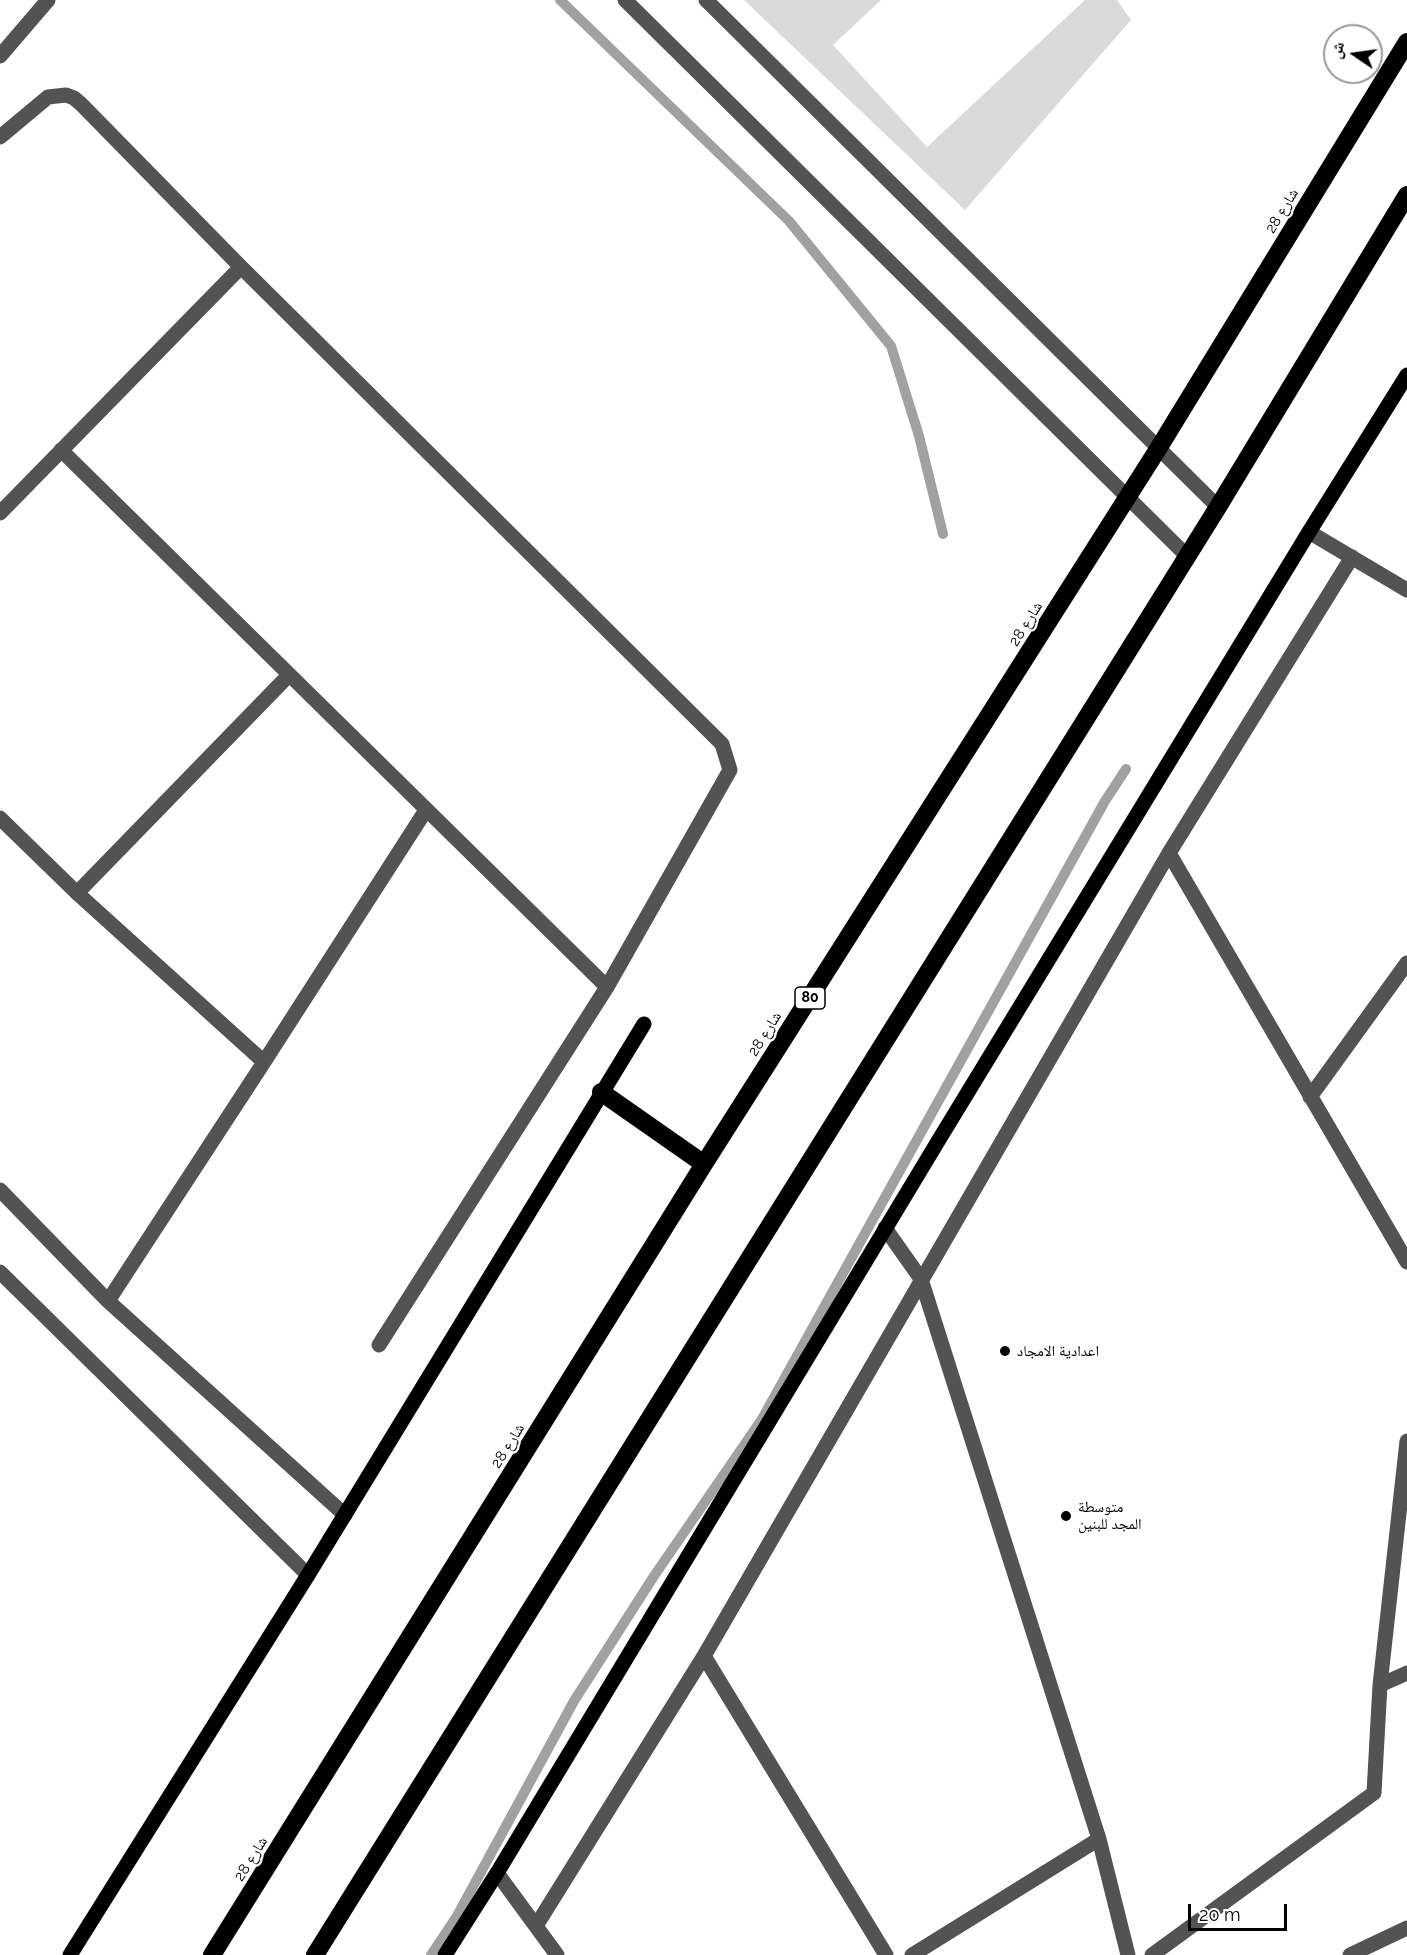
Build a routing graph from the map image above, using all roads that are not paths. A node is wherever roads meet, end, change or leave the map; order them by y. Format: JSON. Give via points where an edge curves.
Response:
{"nodes":[{"id":1,"x":48,"y":0,"type":"edge"},
{"id":2,"x":625,"y":0,"type":"edge"},
{"id":3,"x":706,"y":0,"type":"edge"},
{"id":4,"x":1407,"y":42,"type":"edge"},
{"id":5,"x":0,"y":56,"type":"edge"},
{"id":6,"x":0,"y":137,"type":"edge"},
{"id":7,"x":1407,"y":195,"type":"edge"},
{"id":8,"x":241,"y":267,"type":"junction"},
{"id":9,"x":1407,"y":375,"type":"edge"},
{"id":10,"x":1158,"y":449,"type":"junction"},
{"id":11,"x":61,"y":450,"type":"junction"},
{"id":12,"x":1128,"y":498,"type":"junction"},
{"id":13,"x":1218,"y":507,"type":"junction"},
{"id":14,"x":0,"y":513,"type":"edge"},
{"id":15,"x":1309,"y":532,"type":"junction"},
{"id":16,"x":1187,"y":556,"type":"junction"},
{"id":17,"x":1352,"y":557,"type":"junction"},
{"id":18,"x":1407,"y":590,"type":"edge"},
{"id":19,"x":289,"y":675,"type":"junction"},
{"id":20,"x":426,"y":810,"type":"junction"},
{"id":21,"x":0,"y":818,"type":"edge"},
{"id":22,"x":1169,"y":853,"type":"junction"},
{"id":23,"x":77,"y":893,"type":"junction"},
{"id":24,"x":1407,"y":963,"type":"edge"},
{"id":25,"x":607,"y":987,"type":"junction"},
{"id":26,"x":644,"y":1024,"type":"dead end"},
{"id":27,"x":264,"y":1062,"type":"junction"},
{"id":28,"x":601,"y":1092,"type":"junction"},
{"id":29,"x":1310,"y":1097,"type":"junction"},
{"id":30,"x":704,"y":1164,"type":"junction"},
{"id":31,"x":0,"y":1190,"type":"edge"},
{"id":32,"x":885,"y":1228,"type":"junction"},
{"id":33,"x":1407,"y":1262,"type":"edge"},
{"id":34,"x":0,"y":1272,"type":"edge"},
{"id":35,"x":921,"y":1279,"type":"junction"},
{"id":36,"x":108,"y":1301,"type":"junction"},
{"id":37,"x":379,"y":1344,"type":"dead end"},
{"id":38,"x":1407,"y":1441,"type":"edge"},
{"id":39,"x":345,"y":1515,"type":"junction"},
{"id":40,"x":308,"y":1575,"type":"junction"},
{"id":41,"x":705,"y":1656,"type":"junction"},
{"id":42,"x":1407,"y":1673,"type":"edge"},
{"id":43,"x":1380,"y":1685,"type":"junction"},
{"id":44,"x":1099,"y":1839,"type":"junction"},
{"id":45,"x":497,"y":1873,"type":"junction"},
{"id":46,"x":536,"y":1926,"type":"junction"},
{"id":47,"x":1407,"y":1928,"type":"edge"},
{"id":48,"x":70,"y":1955,"type":"edge"},
{"id":49,"x":212,"y":1955,"type":"edge"},
{"id":50,"x":315,"y":1955,"type":"edge"},
{"id":51,"x":445,"y":1955,"type":"edge"},
{"id":52,"x":556,"y":1955,"type":"edge"},
{"id":53,"x":886,"y":1955,"type":"edge"},
{"id":54,"x":912,"y":1955,"type":"edge"},
{"id":55,"x":1128,"y":1955,"type":"edge"},
{"id":56,"x":1152,"y":1955,"type":"edge"},
{"id":57,"x":1350,"y":1955,"type":"edge"}],
"edges":[{"from":1,"to":5,"type":"street"},
{"from":2,"to":12,"type":"street"},
{"from":3,"to":10,"type":"street"},
{"from":4,"to":10,"type":"highway","name":"شارع 28","number":"80"},
{"from":6,"to":8,"type":"street","via":[[48,97],[74,98]]},
{"from":7,"to":13,"type":"highway"},
{"from":8,"to":11,"type":"street"},
{"from":8,"to":25,"type":"street","via":[[722,744],[730,770]]},
{"from":9,"to":15,"type":"main road"},
{"from":10,"to":12,"type":"highway","name":"شارع 28","number":"80"},
{"from":10,"to":13,"type":"street"},
{"from":11,"to":14,"type":"street"},
{"from":11,"to":19,"type":"street"},
{"from":12,"to":16,"type":"street"},
{"from":12,"to":30,"type":"highway","name":"شارع 28","number":"80"},
{"from":13,"to":16,"type":"highway"},
{"from":15,"to":17,"type":"street"},
{"from":15,"to":32,"type":"main road"},
{"from":16,"to":50,"type":"highway"},
{"from":17,"to":18,"type":"street"},
{"from":17,"to":22,"type":"street"},
{"from":19,"to":20,"type":"street"},
{"from":19,"to":23,"type":"street"},
{"from":20,"to":25,"type":"street"},
{"from":20,"to":27,"type":"street"},
{"from":21,"to":23,"type":"street"},
{"from":22,"to":29,"type":"street"},
{"from":22,"to":35,"type":"street"},
{"from":23,"to":27,"type":"street"},
{"from":24,"to":29,"type":"street"},
{"from":25,"to":37,"type":"street"},
{"from":26,"to":28,"type":"main road"},
{"from":27,"to":36,"type":"street"},
{"from":28,"to":30,"type":"highway"},
{"from":28,"to":39,"type":"main road"},
{"from":29,"to":33,"type":"street"},
{"from":30,"to":49,"type":"highway","name":"شارع 28","number":"80"},
{"from":31,"to":36,"type":"street"},
{"from":32,"to":35,"type":"street"},
{"from":32,"to":45,"type":"main road"},
{"from":34,"to":40,"type":"street"},
{"from":35,"to":41,"type":"street"},
{"from":35,"to":44,"type":"street"},
{"from":36,"to":39,"type":"street"},
{"from":38,"to":43,"type":"street"},
{"from":39,"to":40,"type":"main road"},
{"from":40,"to":48,"type":"main road"},
{"from":41,"to":46,"type":"street"},
{"from":41,"to":53,"type":"street"},
{"from":42,"to":43,"type":"street"},
{"from":43,"to":56,"type":"street","via":[[1374,1793]]},
{"from":44,"to":54,"type":"street"},
{"from":44,"to":55,"type":"street"},
{"from":45,"to":46,"type":"street"},
{"from":45,"to":51,"type":"main road"},
{"from":46,"to":52,"type":"street"},
{"from":47,"to":57,"type":"street"}]}
